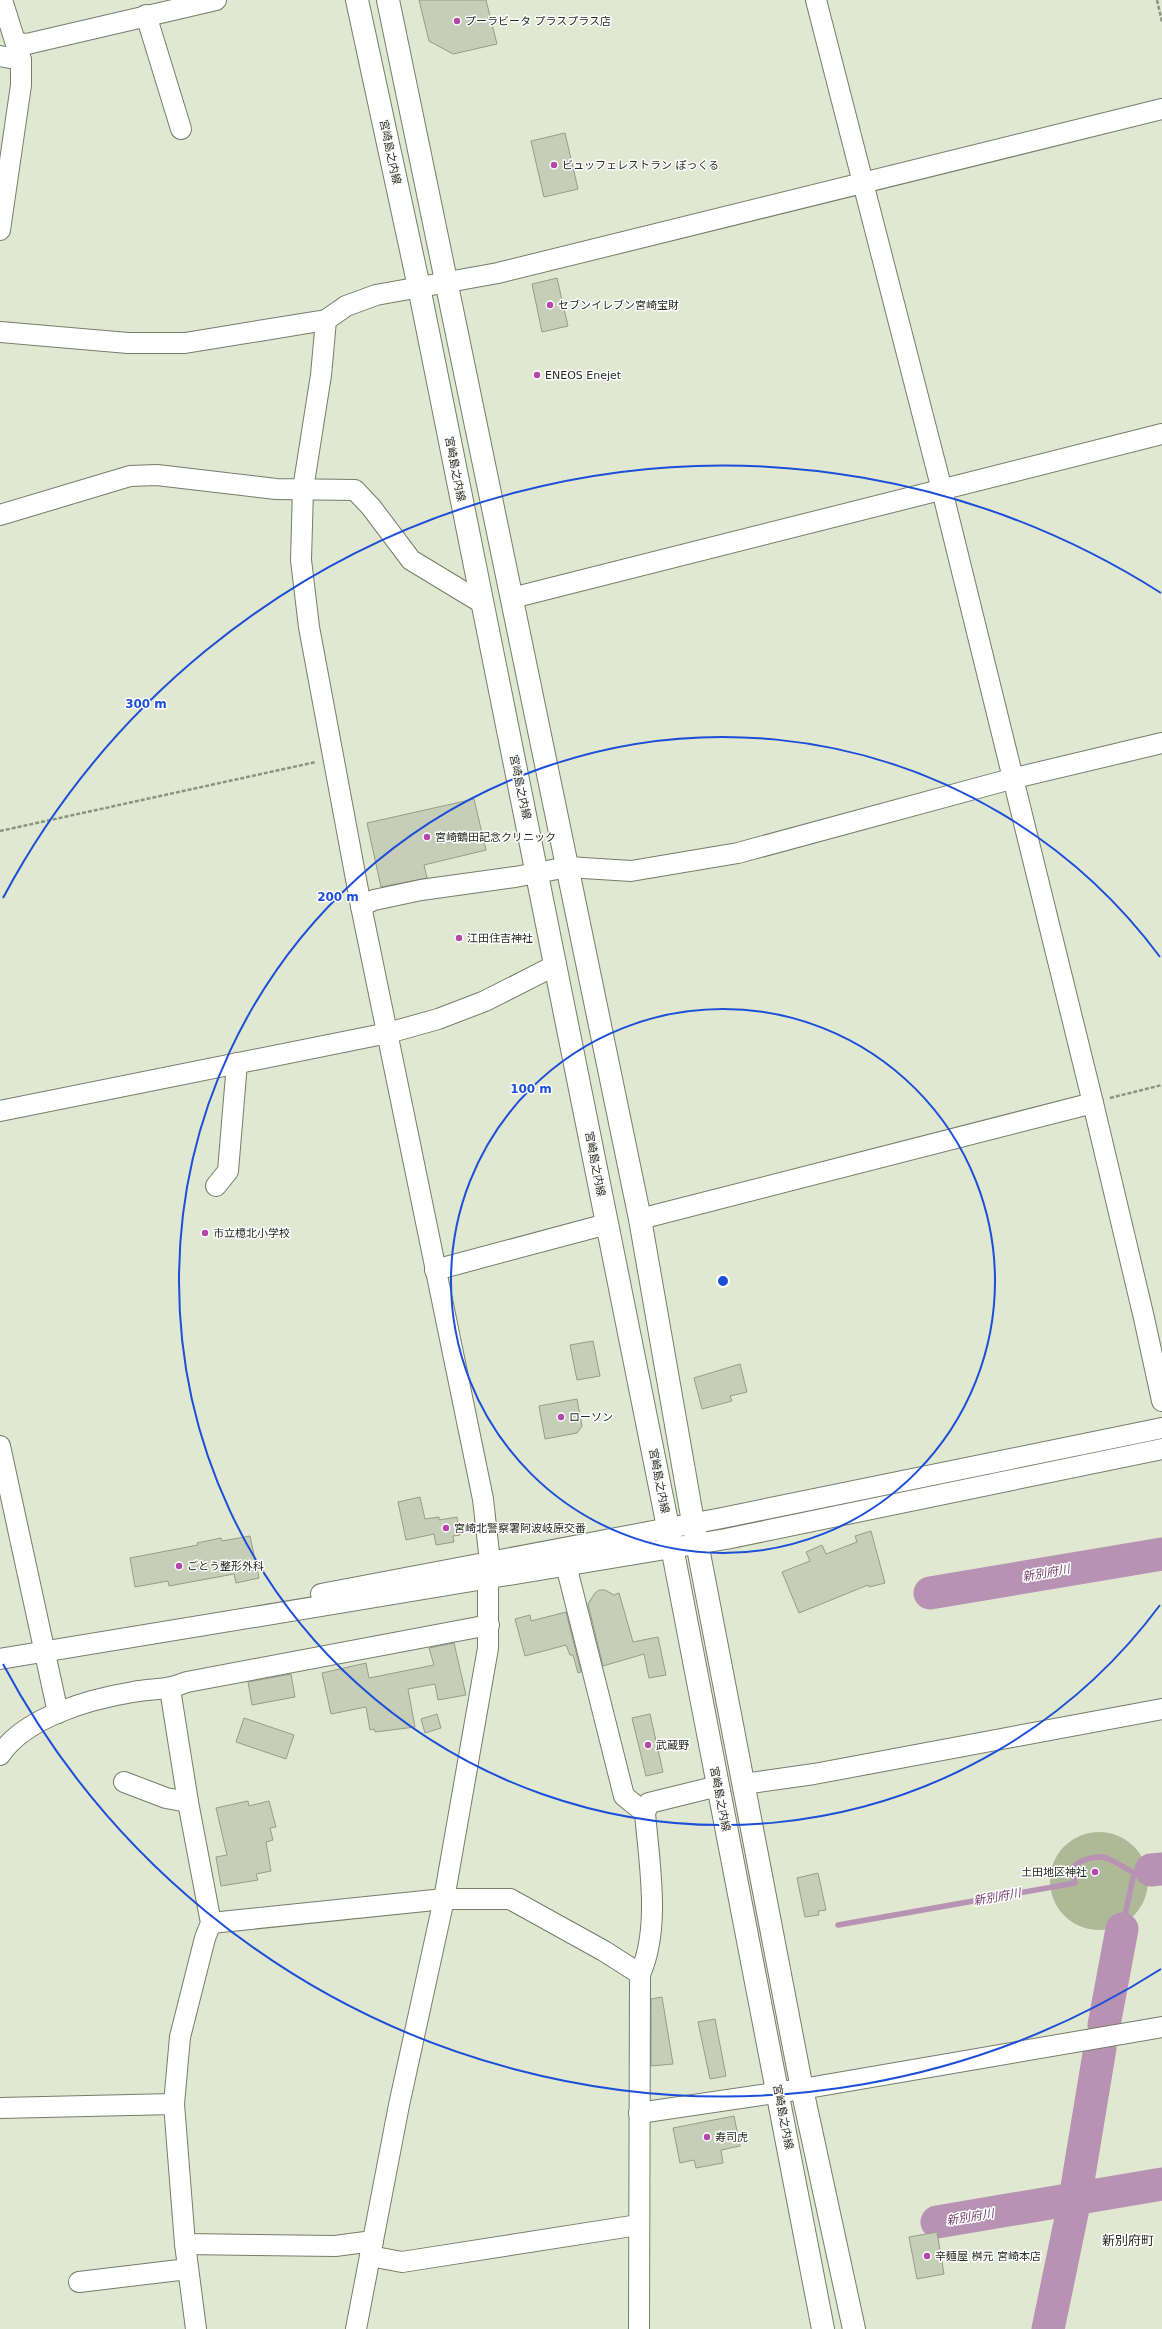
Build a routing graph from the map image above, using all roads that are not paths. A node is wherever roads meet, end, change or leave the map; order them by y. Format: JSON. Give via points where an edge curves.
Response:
{"nodes":[{"id":1,"x":2,"y":0,"type":"edge"},
{"id":2,"x":216,"y":0,"type":"edge"},
{"id":3,"x":357,"y":0,"type":"edge"},
{"id":4,"x":388,"y":0,"type":"edge"},
{"id":5,"x":816,"y":0,"type":"edge"},
{"id":6,"x":146,"y":15,"type":"junction"},
{"id":7,"x":19,"y":51,"type":"junction"},
{"id":8,"x":0,"y":56,"type":"edge"},
{"id":9,"x":1162,"y":109,"type":"edge"},
{"id":10,"x":181,"y":129,"type":"dead end"},
{"id":11,"x":862,"y":183,"type":"junction"},
{"id":12,"x":2,"y":210,"type":"edge"},
{"id":13,"x":0,"y":230,"type":"edge"},
{"id":14,"x":446,"y":282,"type":"junction"},
{"id":15,"x":419,"y":288,"type":"junction"},
{"id":16,"x":326,"y":320,"type":"junction"},
{"id":17,"x":0,"y":332,"type":"edge"},
{"id":18,"x":1162,"y":434,"type":"edge"},
{"id":19,"x":303,"y":488,"type":"junction"},
{"id":20,"x":942,"y":490,"type":"junction"},
{"id":21,"x":0,"y":515,"type":"edge"},
{"id":22,"x":512,"y":598,"type":"junction"},
{"id":23,"x":482,"y":603,"type":"junction"},
{"id":24,"x":1162,"y":743,"type":"edge"},
{"id":25,"x":1011,"y":779,"type":"junction"},
{"id":26,"x":568,"y":867,"type":"junction"},
{"id":27,"x":537,"y":872,"type":"junction"},
{"id":28,"x":361,"y":906,"type":"junction"},
{"id":29,"x":556,"y":965,"type":"junction"},
{"id":30,"x":388,"y":1033,"type":"junction"},
{"id":31,"x":236,"y":1063,"type":"junction"},
{"id":32,"x":1093,"y":1102,"type":"junction"},
{"id":33,"x":0,"y":1111,"type":"edge"},
{"id":34,"x":216,"y":1186,"type":"dead end"},
{"id":35,"x":640,"y":1219,"type":"junction"},
{"id":36,"x":607,"y":1224,"type":"junction"},
{"id":37,"x":434,"y":1270,"type":"junction"},
{"id":38,"x":1161,"y":1390,"type":"edge"},
{"id":39,"x":1162,"y":1428,"type":"edge"},
{"id":40,"x":0,"y":1446,"type":"edge"},
{"id":41,"x":1162,"y":1449,"type":"edge"},
{"id":42,"x":696,"y":1532,"type":"junction"},
{"id":43,"x":670,"y":1537,"type":"junction"},
{"id":44,"x":566,"y":1565,"type":"junction"},
{"id":45,"x":489,"y":1571,"type":"junction"},
{"id":46,"x":489,"y":1625,"type":"junction"},
{"id":47,"x":45,"y":1651,"type":"junction"},
{"id":48,"x":0,"y":1659,"type":"edge"},
{"id":49,"x":170,"y":1689,"type":"junction"},
{"id":50,"x":1162,"y":1708,"type":"edge"},
{"id":51,"x":58,"y":1713,"type":"junction"},
{"id":52,"x":0,"y":1755,"type":"edge"},
{"id":53,"x":124,"y":1782,"type":"dead end"},
{"id":54,"x":744,"y":1784,"type":"junction"},
{"id":55,"x":718,"y":1786,"type":"junction"},
{"id":56,"x":188,"y":1802,"type":"junction"},
{"id":57,"x":645,"y":1813,"type":"junction"},
{"id":58,"x":444,"y":1899,"type":"junction"},
{"id":59,"x":211,"y":1923,"type":"junction"},
{"id":60,"x":640,"y":1974,"type":"junction"},
{"id":61,"x":1162,"y":2027,"type":"edge"},
{"id":62,"x":802,"y":2089,"type":"junction"},
{"id":63,"x":778,"y":2092,"type":"junction"},
{"id":64,"x":174,"y":2104,"type":"junction"},
{"id":65,"x":0,"y":2108,"type":"edge"},
{"id":66,"x":639,"y":2113,"type":"junction"},
{"id":67,"x":638,"y":2225,"type":"junction"},
{"id":68,"x":185,"y":2244,"type":"junction"},
{"id":69,"x":371,"y":2248,"type":"junction"},
{"id":70,"x":188,"y":2269,"type":"junction"},
{"id":71,"x":79,"y":2282,"type":"dead end"},
{"id":72,"x":196,"y":2329,"type":"edge"},
{"id":73,"x":356,"y":2329,"type":"edge"},
{"id":74,"x":639,"y":2329,"type":"edge"},
{"id":75,"x":824,"y":2329,"type":"edge"},
{"id":76,"x":854,"y":2329,"type":"edge"}],
"edges":[{"from":1,"to":7,"type":"street"},
{"from":2,"to":6,"type":"street"},
{"from":3,"to":15,"type":"main road","name":"宮崎島之内線"},
{"from":4,"to":14,"type":"main road"},
{"from":5,"to":11,"type":"street"},
{"from":6,"to":7,"type":"street","via":[[27,44]]},
{"from":6,"to":10,"type":"street"},
{"from":7,"to":8,"type":"street"},
{"from":7,"to":12,"type":"street","via":[[21,85]]},
{"from":9,"to":11,"type":"street"},
{"from":11,"to":14,"type":"street","via":[[498,273]]},
{"from":11,"to":20,"type":"street"},
{"from":12,"to":13,"type":"street"},
{"from":14,"to":15,"type":"street"},
{"from":14,"to":22,"type":"main road"},
{"from":15,"to":16,"type":"street","via":[[376,295],[346,306]]},
{"from":15,"to":23,"type":"main road","name":"宮崎島之内線"},
{"from":16,"to":17,"type":"street","via":[[185,343],[128,343]]},
{"from":16,"to":19,"type":"street","via":[[321,375]]},
{"from":18,"to":20,"type":"street"},
{"from":19,"to":21,"type":"street","via":[[276,489],[157,475],[130,476]]},
{"from":19,"to":23,"type":"street","via":[[355,490],[371,507],[410,560]]},
{"from":19,"to":28,"type":"street","via":[[302,560],[309,627]]},
{"from":20,"to":22,"type":"street"},
{"from":20,"to":25,"type":"street"},
{"from":22,"to":26,"type":"main road"},
{"from":23,"to":27,"type":"main road","name":"宮崎島之内線"},
{"from":24,"to":25,"type":"street"},
{"from":25,"to":26,"type":"street","via":[[738,853],[631,871]]},
{"from":25,"to":32,"type":"street"},
{"from":26,"to":27,"type":"street"},
{"from":26,"to":35,"type":"main road"},
{"from":27,"to":28,"type":"street","via":[[390,896]]},
{"from":27,"to":29,"type":"main road","name":"宮崎島之内線"},
{"from":28,"to":30,"type":"street"},
{"from":29,"to":30,"type":"street","via":[[485,1001]]},
{"from":29,"to":36,"type":"main road","name":"宮崎島之内線"},
{"from":30,"to":31,"type":"street"},
{"from":30,"to":37,"type":"street"},
{"from":31,"to":33,"type":"street"},
{"from":31,"to":34,"type":"street","via":[[224,1125],[228,1171]]},
{"from":32,"to":35,"type":"street"},
{"from":32,"to":38,"type":"street"},
{"from":35,"to":42,"type":"main road"},
{"from":36,"to":37,"type":"street"},
{"from":36,"to":43,"type":"main road","name":"宮崎島之内線"},
{"from":37,"to":45,"type":"street","via":[[483,1499]]},
{"from":39,"to":42,"type":"street"},
{"from":40,"to":47,"type":"street"},
{"from":41,"to":42,"type":"street","via":[[726,1539]]},
{"from":42,"to":43,"type":"street"},
{"from":42,"to":54,"type":"main road"},
{"from":43,"to":44,"type":"street"},
{"from":43,"to":45,"type":"street"},
{"from":43,"to":55,"type":"main road","name":"宮崎島之内線"},
{"from":44,"to":45,"type":"street"},
{"from":44,"to":57,"type":"street","via":[[624,1796]]},
{"from":45,"to":46,"type":"street"},
{"from":45,"to":47,"type":"street","via":[[80,1648]]},
{"from":46,"to":49,"type":"street","via":[[187,1682]]},
{"from":46,"to":58,"type":"street","via":[[488,1648]]},
{"from":47,"to":48,"type":"street"},
{"from":47,"to":51,"type":"street"},
{"from":49,"to":51,"type":"street","via":[[108,1696]]},
{"from":49,"to":56,"type":"street"},
{"from":50,"to":54,"type":"street","via":[[814,1774]]},
{"from":51,"to":52,"type":"street","via":[[15,1738]]},
{"from":53,"to":56,"type":"street","via":[[166,1798]]},
{"from":54,"to":62,"type":"main road"},
{"from":55,"to":57,"type":"street","via":[[656,1800],[649,1803]]},
{"from":55,"to":63,"type":"main road","name":"宮崎島之内線"},
{"from":56,"to":59,"type":"street"},
{"from":57,"to":60,"type":"street","via":[[653,1910],[644,1965]]},
{"from":58,"to":59,"type":"street"},
{"from":58,"to":60,"type":"street","via":[[510,1898]]},
{"from":58,"to":69,"type":"street"},
{"from":59,"to":64,"type":"street","via":[[180,2037]]},
{"from":60,"to":66,"type":"street"},
{"from":61,"to":62,"type":"street"},
{"from":62,"to":63,"type":"street"},
{"from":62,"to":76,"type":"main road"},
{"from":63,"to":66,"type":"street"},
{"from":63,"to":75,"type":"main road","name":"宮崎島之内線"},
{"from":64,"to":65,"type":"street"},
{"from":64,"to":68,"type":"street"},
{"from":66,"to":67,"type":"street"},
{"from":67,"to":69,"type":"street","via":[[402,2262]]},
{"from":67,"to":74,"type":"street"},
{"from":68,"to":69,"type":"street"},
{"from":68,"to":70,"type":"street"},
{"from":69,"to":73,"type":"street"},
{"from":70,"to":71,"type":"street"},
{"from":70,"to":72,"type":"street"}]}
